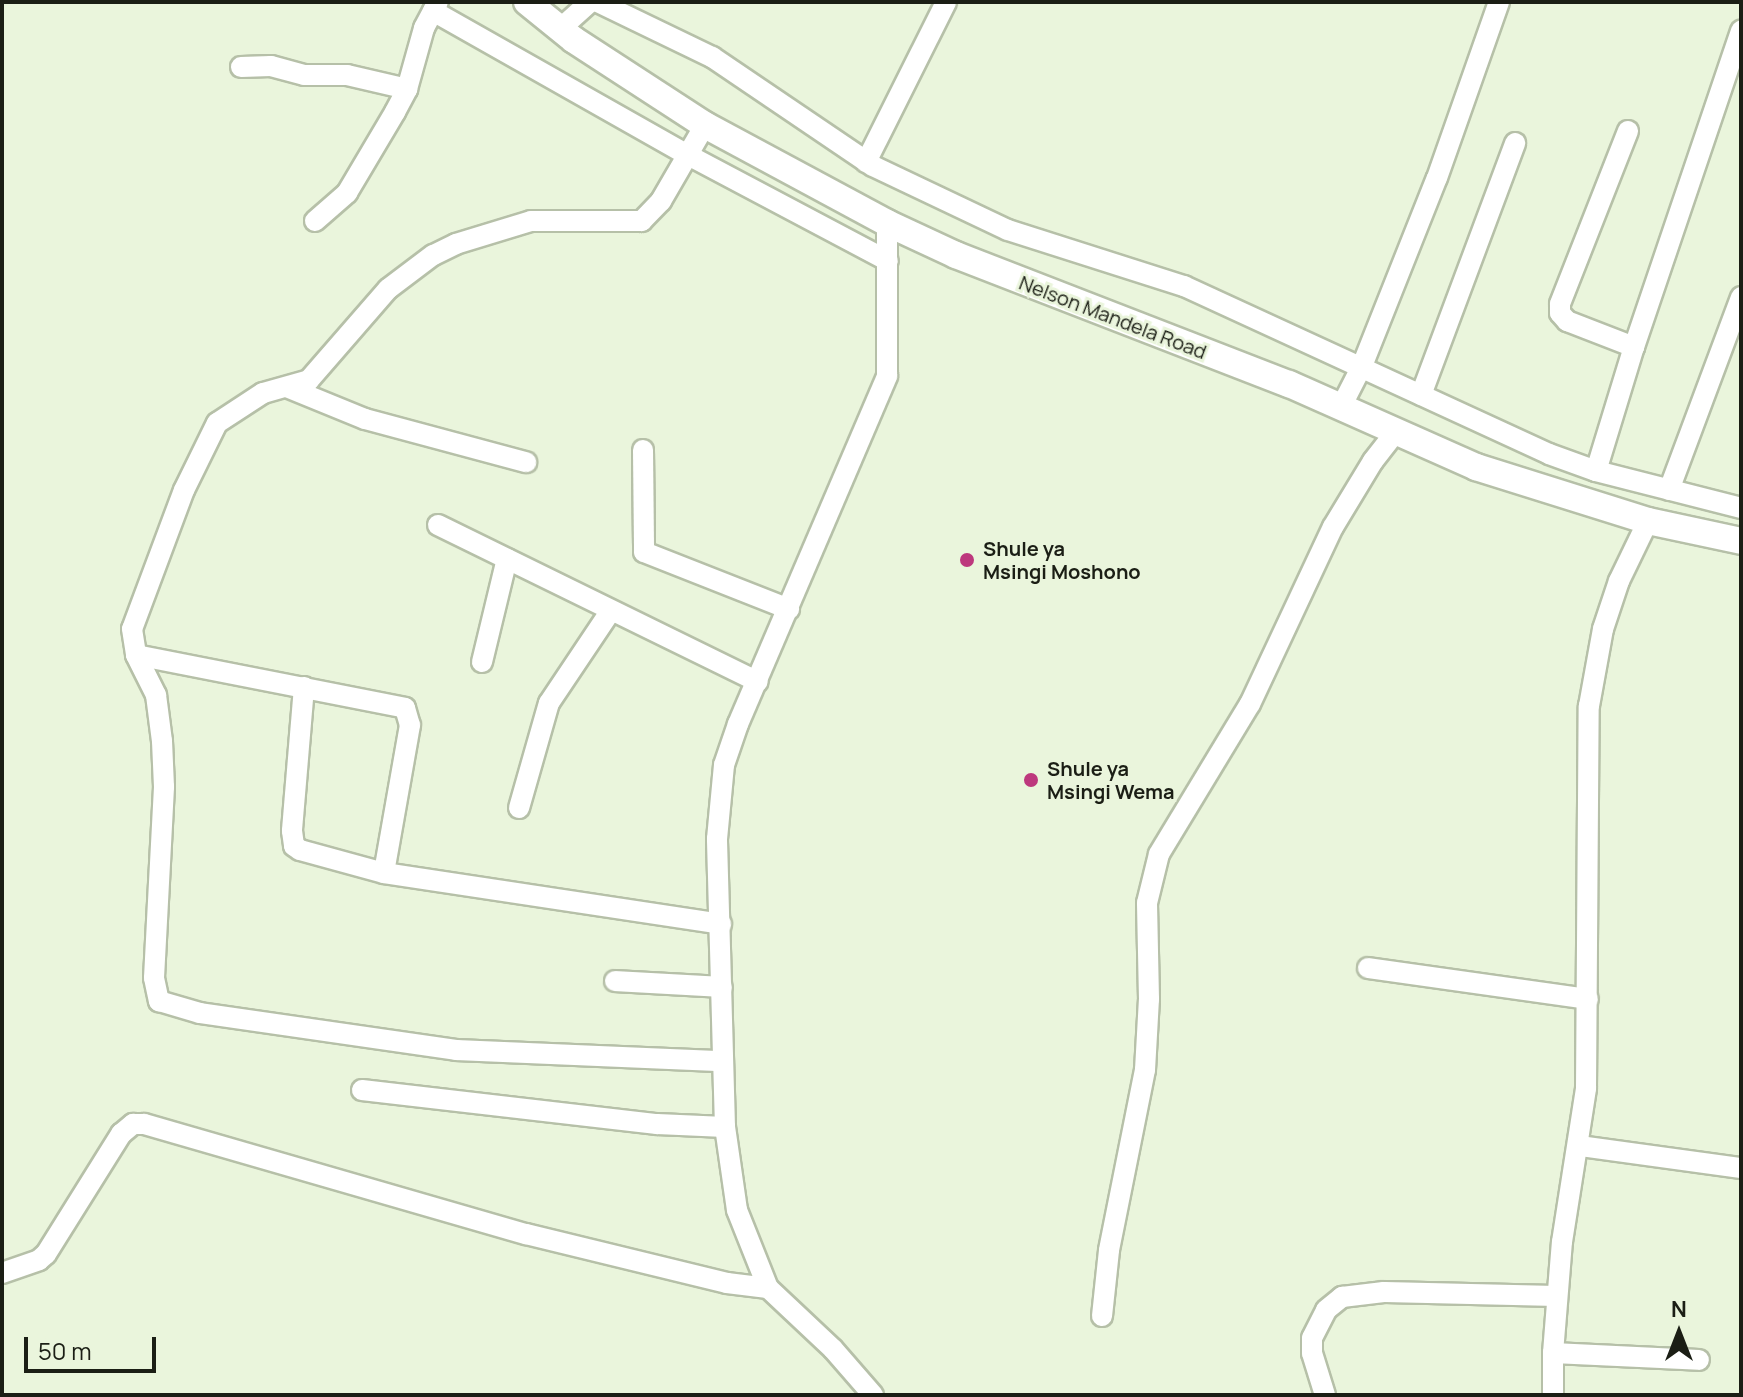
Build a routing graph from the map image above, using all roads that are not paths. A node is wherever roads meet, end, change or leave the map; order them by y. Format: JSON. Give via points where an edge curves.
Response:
{"nodes":[{"id":1,"x":527,"y":2,"type":"edge"},
{"id":2,"x":590,"y":2,"type":"edge"},
{"id":3,"x":598,"y":2,"type":"edge"},
{"id":4,"x":946,"y":2,"type":"edge"},
{"id":5,"x":1499,"y":2,"type":"edge"},
{"id":6,"x":435,"y":6,"type":"edge"},
{"id":7,"x":560,"y":29,"type":"junction"},
{"id":8,"x":1741,"y":31,"type":"edge"},
{"id":9,"x":241,"y":67,"type":"dead end"},
{"id":10,"x":407,"y":89,"type":"junction"},
{"id":11,"x":705,"y":125,"type":"junction"},
{"id":12,"x":1628,"y":131,"type":"dead end"},
{"id":13,"x":1515,"y":143,"type":"dead end"},
{"id":14,"x":688,"y":155,"type":"junction"},
{"id":15,"x":866,"y":162,"type":"junction"},
{"id":16,"x":315,"y":221,"type":"dead end"},
{"id":17,"x":887,"y":223,"type":"junction"},
{"id":18,"x":888,"y":261,"type":"junction"},
{"id":19,"x":1741,"y":297,"type":"edge"},
{"id":20,"x":1634,"y":347,"type":"junction"},
{"id":21,"x":1362,"y":366,"type":"junction"},
{"id":22,"x":289,"y":388,"type":"junction"},
{"id":23,"x":1421,"y":395,"type":"junction"},
{"id":24,"x":1341,"y":407,"type":"junction"},
{"id":25,"x":1395,"y":433,"type":"junction"},
{"id":26,"x":643,"y":450,"type":"dead end"},
{"id":27,"x":526,"y":462,"type":"dead end"},
{"id":28,"x":1596,"y":471,"type":"junction"},
{"id":29,"x":1669,"y":490,"type":"junction"},
{"id":30,"x":1741,"y":508,"type":"edge"},
{"id":31,"x":1648,"y":521,"type":"junction"},
{"id":32,"x":438,"y":525,"type":"dead end"},
{"id":33,"x":1741,"y":541,"type":"edge"},
{"id":34,"x":507,"y":559,"type":"junction"},
{"id":35,"x":789,"y":609,"type":"junction"},
{"id":36,"x":610,"y":612,"type":"junction"},
{"id":37,"x":136,"y":655,"type":"junction"},
{"id":38,"x":482,"y":662,"type":"dead end"},
{"id":39,"x":758,"y":682,"type":"junction"},
{"id":40,"x":304,"y":687,"type":"junction"},
{"id":41,"x":519,"y":808,"type":"dead end"},
{"id":42,"x":384,"y":873,"type":"junction"},
{"id":43,"x":721,"y":924,"type":"junction"},
{"id":44,"x":1368,"y":968,"type":"dead end"},
{"id":45,"x":615,"y":981,"type":"dead end"},
{"id":46,"x":722,"y":987,"type":"junction"},
{"id":47,"x":1588,"y":999,"type":"junction"},
{"id":48,"x":723,"y":1061,"type":"junction"},
{"id":49,"x":362,"y":1090,"type":"dead end"},
{"id":50,"x":725,"y":1127,"type":"junction"},
{"id":51,"x":1580,"y":1146,"type":"junction"},
{"id":52,"x":1741,"y":1168,"type":"edge"},
{"id":53,"x":2,"y":1273,"type":"edge"},
{"id":54,"x":768,"y":1288,"type":"junction"},
{"id":55,"x":1557,"y":1296,"type":"junction"},
{"id":56,"x":1102,"y":1316,"type":"dead end"},
{"id":57,"x":1553,"y":1353,"type":"junction"},
{"id":58,"x":1699,"y":1360,"type":"dead end"},
{"id":59,"x":873,"y":1395,"type":"edge"},
{"id":60,"x":1325,"y":1395,"type":"edge"},
{"id":61,"x":1553,"y":1395,"type":"edge"}],
"edges":[{"from":1,"to":7,"type":"main road","name":"Nelson Mandela Road"},
{"from":2,"to":7,"type":"street"},
{"from":3,"to":15,"type":"street","via":[[712,57]]},
{"from":4,"to":15,"type":"street"},
{"from":5,"to":21,"type":"street"},
{"from":6,"to":10,"type":"street"},
{"from":6,"to":14,"type":"street"},
{"from":7,"to":11,"type":"main road","name":"Nelson Mandela Road"},
{"from":8,"to":20,"type":"street"},
{"from":9,"to":10,"type":"street","via":[[347,75]]},
{"from":10,"to":16,"type":"street","via":[[347,193]]},
{"from":11,"to":14,"type":"street"},
{"from":11,"to":17,"type":"main road","name":"Nelson Mandela Road"},
{"from":12,"to":20,"type":"street","via":[[1562,295],[1560,313],[1576,325]]},
{"from":13,"to":23,"type":"street"},
{"from":14,"to":18,"type":"street"},
{"from":14,"to":22,"type":"street","via":[[652,214],[642,221],[531,221],[484,233],[433,255],[388,289],[309,380]]},
{"from":15,"to":21,"type":"street","via":[[1008,230],[1184,286]]},
{"from":17,"to":18,"type":"street"},
{"from":17,"to":24,"type":"main road","name":"Nelson Mandela Road","via":[[1035,288]]},
{"from":18,"to":35,"type":"street","via":[[887,376]]},
{"from":19,"to":29,"type":"street"},
{"from":20,"to":28,"type":"street"},
{"from":21,"to":23,"type":"street"},
{"from":21,"to":24,"type":"street"},
{"from":22,"to":27,"type":"street","via":[[365,419]]},
{"from":22,"to":37,"type":"street","via":[[246,401],[217,423],[206,441],[134,616]]},
{"from":23,"to":28,"type":"street"},
{"from":24,"to":25,"type":"main road","name":"Nelson Mandela Road"},
{"from":25,"to":31,"type":"main road","name":"Nelson Mandela Road","via":[[1530,486]]},
{"from":25,"to":56,"type":"street","via":[[1333,527],[1250,704],[1159,854],[1147,903],[1145,1070],[1109,1250]]},
{"from":26,"to":35,"type":"street","via":[[644,552]]},
{"from":28,"to":29,"type":"street"},
{"from":29,"to":30,"type":"street"},
{"from":31,"to":33,"type":"main road","name":"Nelson Mandela Road"},
{"from":31,"to":47,"type":"street","via":[[1603,629],[1589,706]]},
{"from":32,"to":34,"type":"street"},
{"from":34,"to":36,"type":"street"},
{"from":34,"to":38,"type":"street"},
{"from":35,"to":39,"type":"street"},
{"from":36,"to":39,"type":"street"},
{"from":36,"to":41,"type":"street","via":[[549,703]]},
{"from":37,"to":40,"type":"street"},
{"from":37,"to":48,"type":"street","via":[[156,695],[162,741],[154,978],[156,996],[165,1006],[456,1050]]},
{"from":39,"to":43,"type":"street","via":[[738,724],[722,780],[717,839]]},
{"from":40,"to":42,"type":"street","via":[[294,846]]},
{"from":40,"to":42,"type":"street","via":[[398,704],[409,713]]},
{"from":42,"to":43,"type":"street"},
{"from":43,"to":46,"type":"street"},
{"from":44,"to":47,"type":"street"},
{"from":45,"to":46,"type":"street"},
{"from":46,"to":48,"type":"street"},
{"from":47,"to":51,"type":"street"},
{"from":48,"to":50,"type":"street"},
{"from":49,"to":50,"type":"street"},
{"from":50,"to":54,"type":"street","via":[[737,1210]]},
{"from":51,"to":52,"type":"street"},
{"from":51,"to":55,"type":"street"},
{"from":53,"to":54,"type":"street","via":[[46,1254],[121,1134],[133,1124],[144,1124],[526,1234],[727,1283]]},
{"from":54,"to":59,"type":"street"},
{"from":55,"to":57,"type":"street"},
{"from":55,"to":60,"type":"street","via":[[1384,1292],[1342,1297],[1326,1310],[1312,1338]]},
{"from":57,"to":58,"type":"street"},
{"from":57,"to":61,"type":"street"}]}
